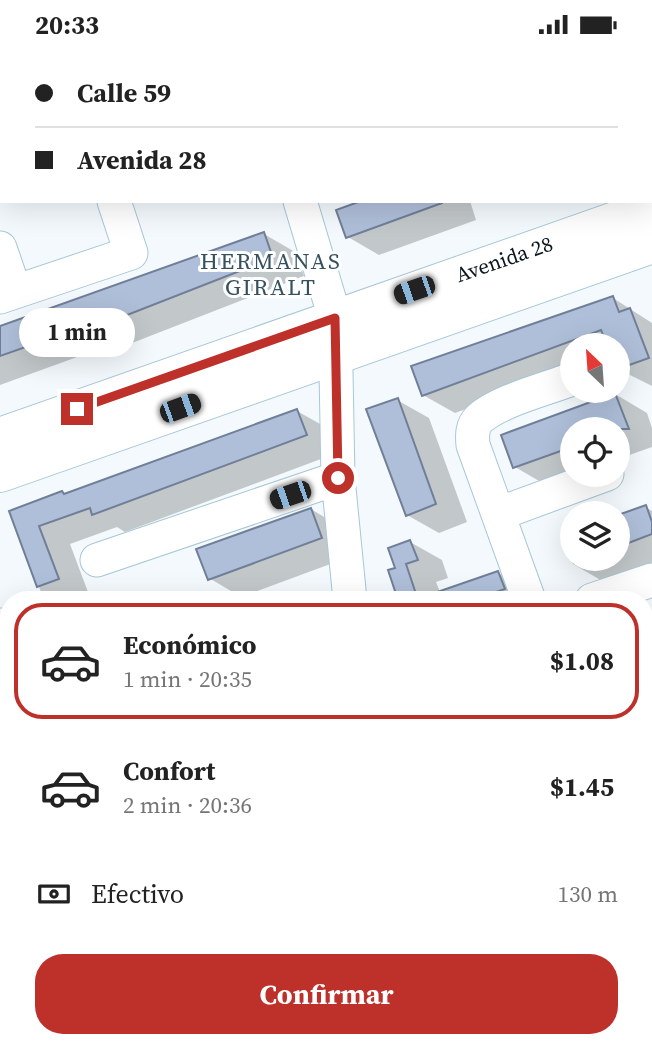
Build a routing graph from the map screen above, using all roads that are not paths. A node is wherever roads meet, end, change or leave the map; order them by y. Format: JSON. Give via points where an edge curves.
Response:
{"nodes":[{"id":1,"x":115,"y":203,"type":"edge"},
{"id":2,"x":302,"y":203,"type":"edge"},
{"id":3,"x":652,"y":208,"type":"edge"},
{"id":4,"x":652,"y":244,"type":"edge"},
{"id":5,"x":0,"y":248,"type":"edge"},
{"id":6,"x":7,"y":295,"type":"edge"},
{"id":7,"x":335,"y":335,"type":"junction"},
{"id":8,"x":560,"y":384,"type":"edge"},
{"id":9,"x":0,"y":437,"type":"edge"},
{"id":10,"x":0,"y":473,"type":"edge"},
{"id":11,"x":338,"y":478,"type":"junction"},
{"id":12,"x":572,"y":487,"type":"edge"},
{"id":13,"x":498,"y":514,"type":"junction"},
{"id":14,"x":97,"y":560,"type":"dead end"},
{"id":15,"x":652,"y":580,"type":"edge"},
{"id":16,"x":349,"y":591,"type":"edge"},
{"id":17,"x":526,"y":591,"type":"edge"},
{"id":18,"x":619,"y":591,"type":"edge"}],
"edges":[{"from":1,"to":6,"type":"street","via":[[131,253]]},
{"from":2,"to":7,"type":"street"},
{"from":3,"to":7,"type":"main road","name":"Avenida 28"},
{"from":4,"to":7,"type":"main road","name":"Avenida 28"},
{"from":5,"to":6,"type":"street"},
{"from":7,"to":9,"type":"main road","name":"Avenida 28"},
{"from":7,"to":10,"type":"main road","name":"Avenida 28"},
{"from":7,"to":11,"type":"street"},
{"from":8,"to":13,"type":"street","via":[[492,411],[478,420],[472,432]]},
{"from":11,"to":14,"type":"street"},
{"from":11,"to":16,"type":"street"},
{"from":12,"to":13,"type":"street"},
{"from":13,"to":17,"type":"street"},
{"from":15,"to":18,"type":"street"}]}
